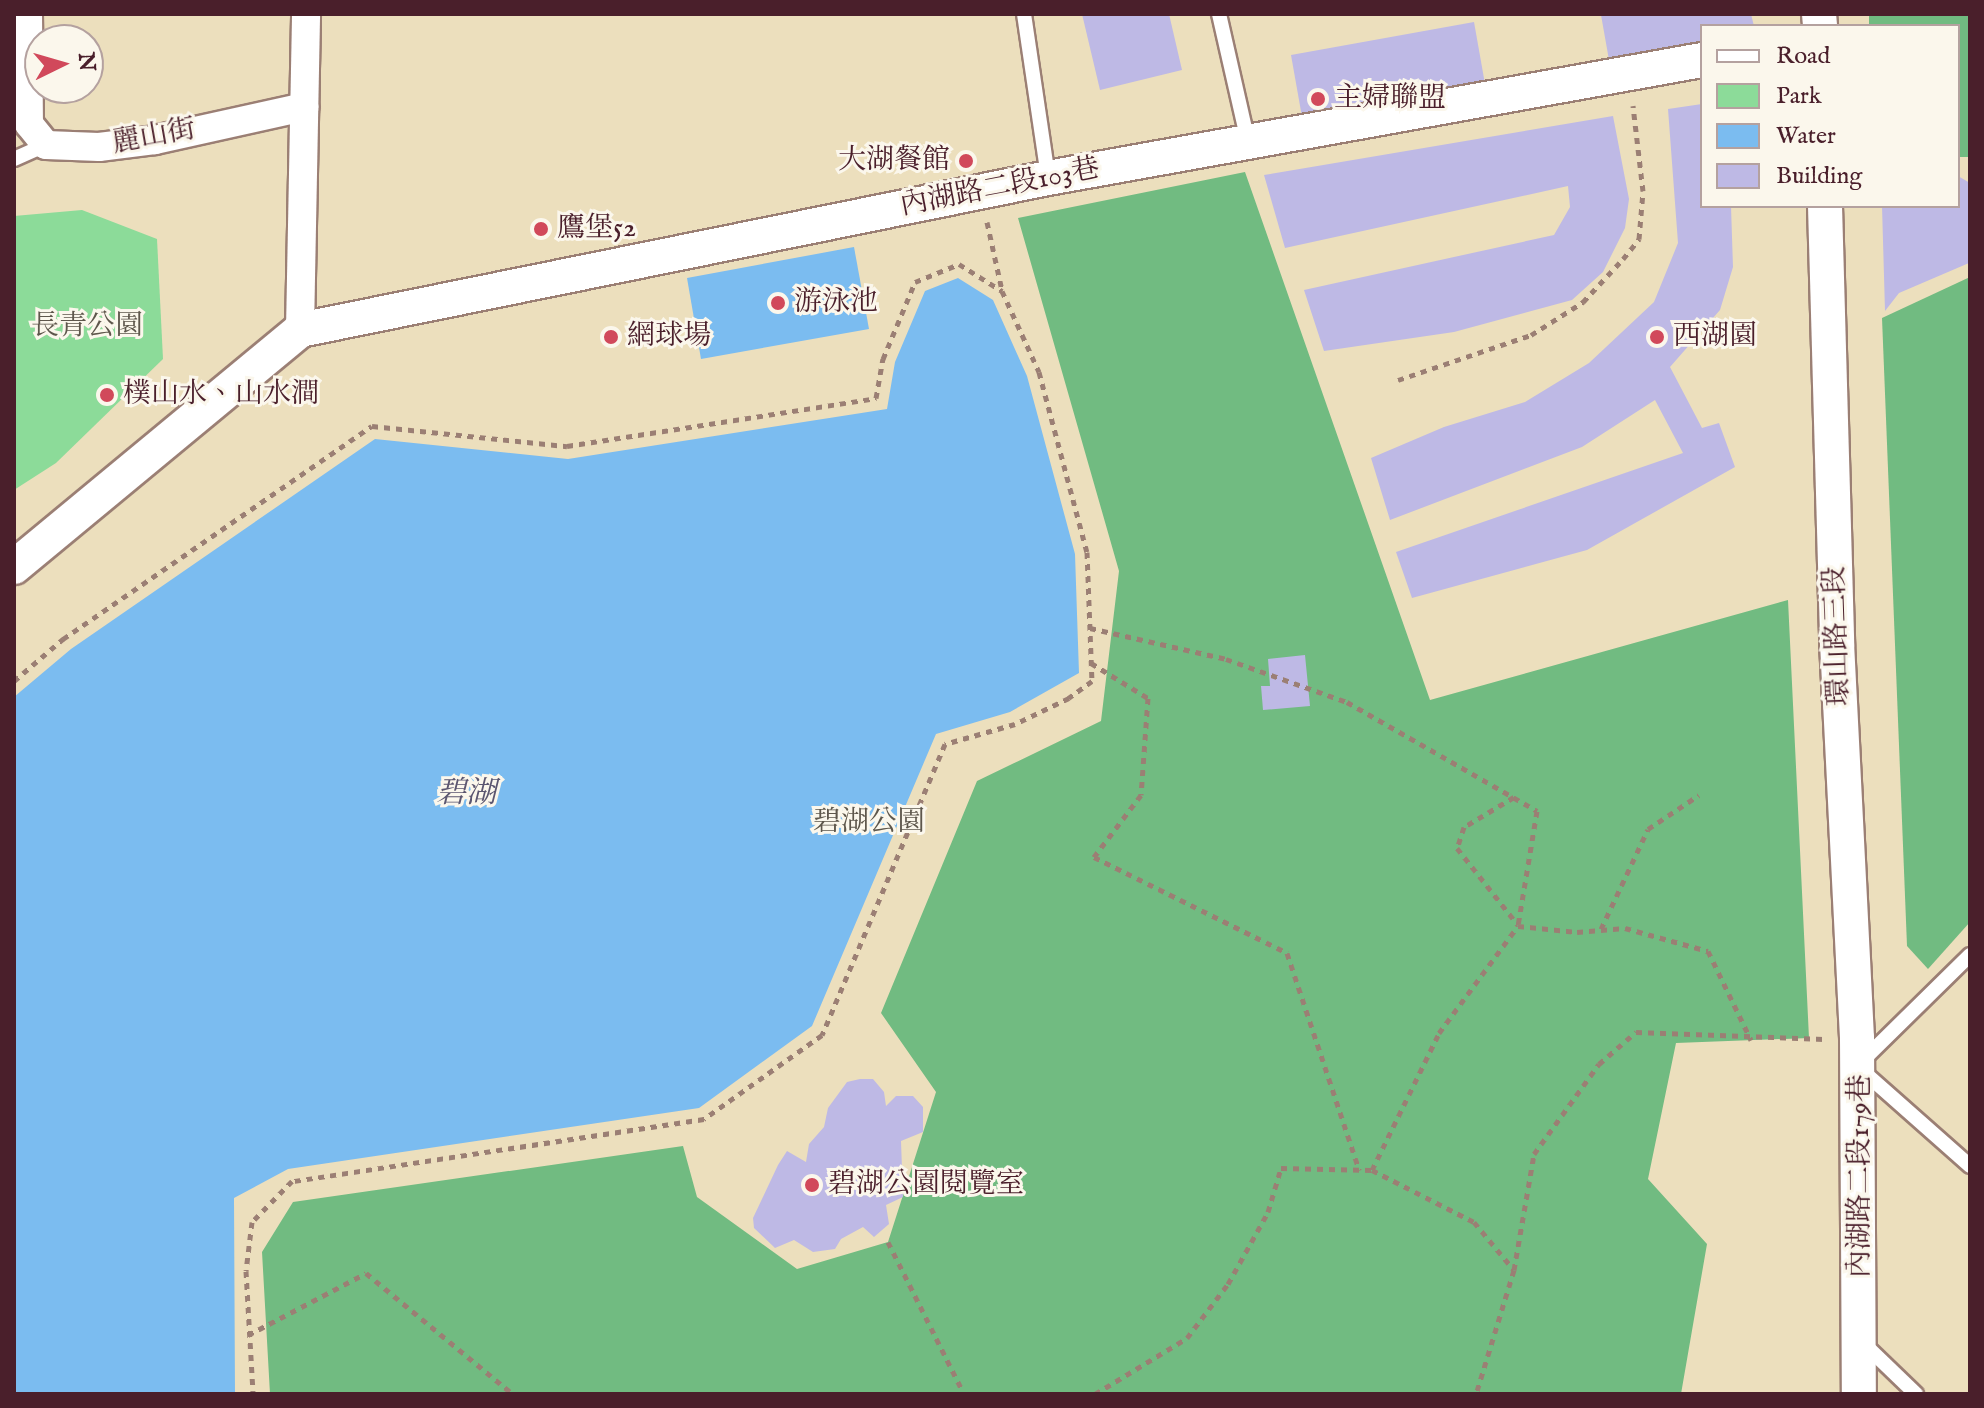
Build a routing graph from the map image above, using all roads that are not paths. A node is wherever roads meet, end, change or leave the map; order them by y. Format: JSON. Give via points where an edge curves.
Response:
{"nodes":[{"id":1,"x":28,"y":14,"type":"edge"},
{"id":2,"x":306,"y":14,"type":"edge"},
{"id":3,"x":1024,"y":14,"type":"edge"},
{"id":4,"x":1219,"y":14,"type":"edge"},
{"id":5,"x":1700,"y":60,"type":"edge"},
{"id":6,"x":304,"y":107,"type":"junction"},
{"id":7,"x":1248,"y":142,"type":"junction"},
{"id":8,"x":46,"y":145,"type":"junction"},
{"id":9,"x":14,"y":159,"type":"edge"},
{"id":10,"x":1048,"y":178,"type":"junction"},
{"id":11,"x":1825,"y":208,"type":"edge"},
{"id":12,"x":300,"y":330,"type":"junction"},
{"id":13,"x":14,"y":567,"type":"edge"},
{"id":14,"x":1970,"y":955,"type":"edge"},
{"id":15,"x":1857,"y":1052,"type":"junction"},
{"id":16,"x":1970,"y":1166,"type":"edge"},
{"id":17,"x":1861,"y":1341,"type":"junction"},
{"id":18,"x":1859,"y":1394,"type":"edge"},
{"id":19,"x":1916,"y":1394,"type":"edge"}],
"edges":[{"from":1,"to":8,"type":"street","via":[[29,124]]},
{"from":2,"to":6,"type":"street"},
{"from":3,"to":10,"type":"lane"},
{"from":4,"to":7,"type":"lane"},
{"from":5,"to":7,"type":"street","name":"內湖路二段103巷"},
{"from":6,"to":8,"type":"street","name":"麗山街","via":[[155,140],[99,147]]},
{"from":6,"to":12,"type":"street"},
{"from":7,"to":10,"type":"street","name":"內湖路二段103巷"},
{"from":8,"to":9,"type":"lane"},
{"from":10,"to":12,"type":"street","name":"內湖路二段103巷"},
{"from":11,"to":15,"type":"street","name":"環山路三段","via":[[1837,643]]},
{"from":12,"to":13,"type":"street","name":"內湖路二段103巷"},
{"from":14,"to":15,"type":"lane","name":"內湖路二段179巷"},
{"from":15,"to":16,"type":"lane"},
{"from":15,"to":17,"type":"street","name":"內湖路二段179巷"},
{"from":17,"to":18,"type":"street","name":"內湖路二段179巷"},
{"from":17,"to":19,"type":"lane"}]}
